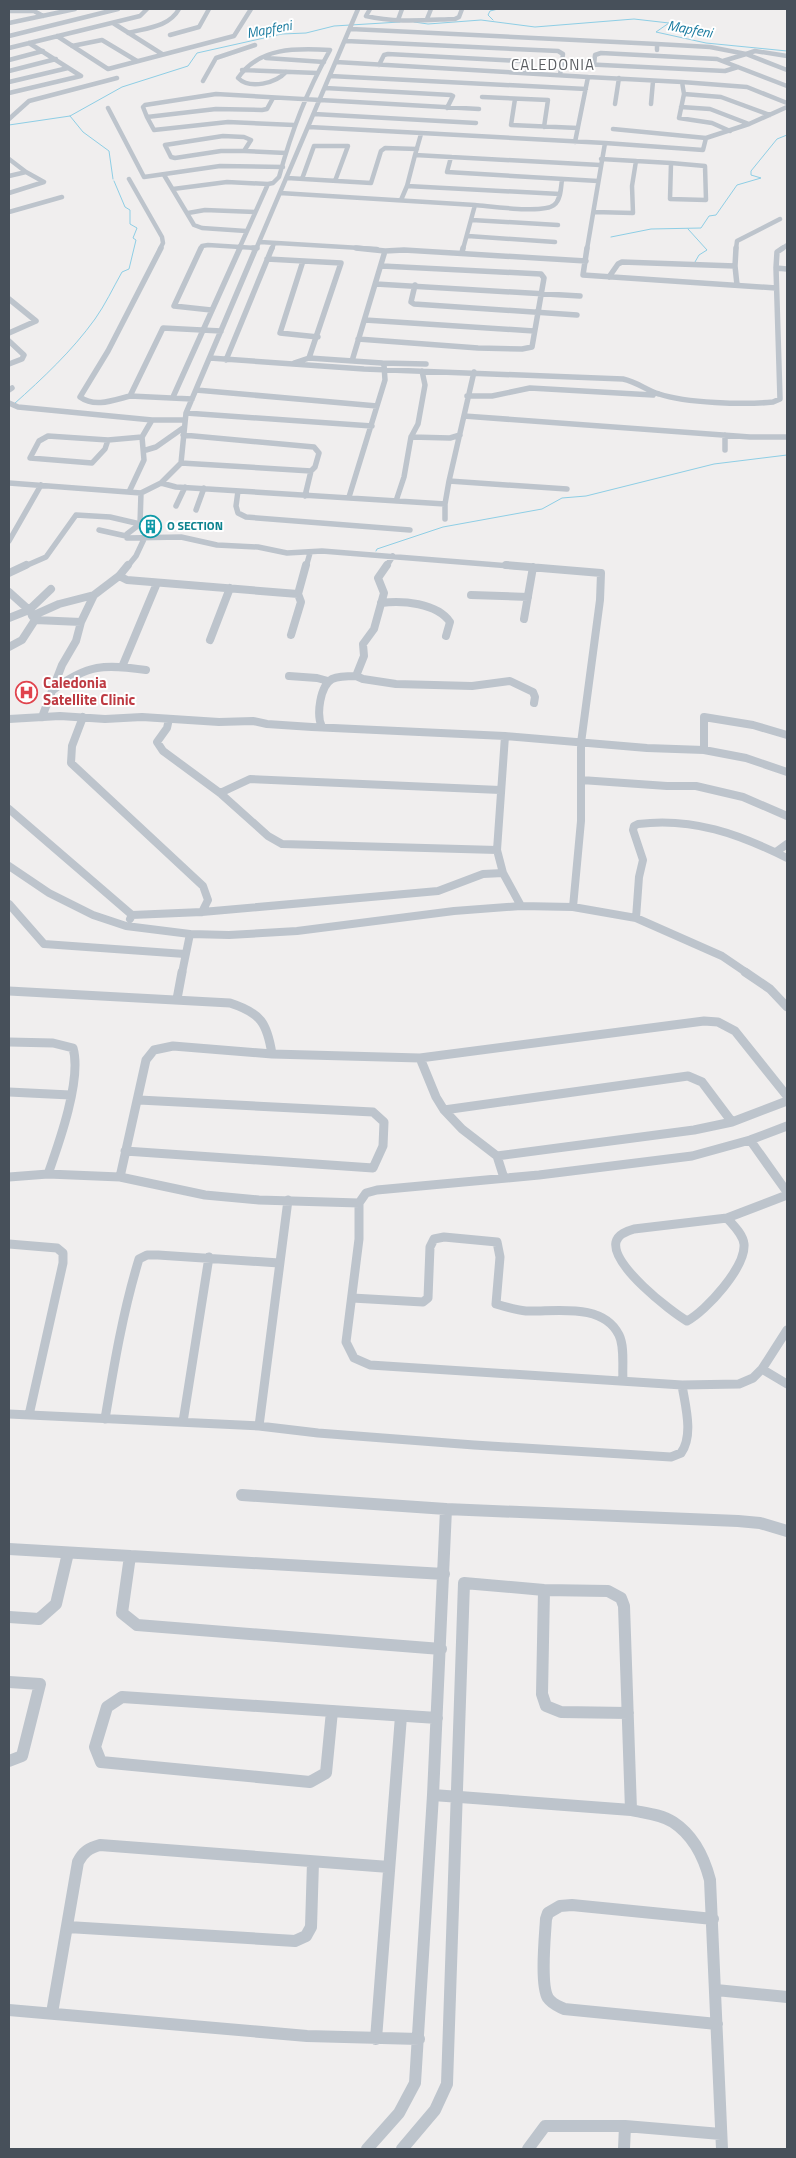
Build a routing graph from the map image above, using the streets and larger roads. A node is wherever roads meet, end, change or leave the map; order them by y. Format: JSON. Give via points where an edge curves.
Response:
{"nodes":[{"id":1,"x":71,"y":9,"type":"edge"},
{"id":2,"x":118,"y":9,"type":"edge"},
{"id":3,"x":147,"y":9,"type":"edge"},
{"id":4,"x":180,"y":9,"type":"edge"},
{"id":5,"x":209,"y":9,"type":"edge"},
{"id":6,"x":251,"y":9,"type":"edge"},
{"id":7,"x":358,"y":9,"type":"edge"},
{"id":8,"x":370,"y":9,"type":"edge"},
{"id":9,"x":402,"y":9,"type":"edge"},
{"id":10,"x":431,"y":9,"type":"edge"},
{"id":11,"x":462,"y":9,"type":"edge"},
{"id":12,"x":9,"y":11,"type":"edge"},
{"id":13,"x":43,"y":16,"type":"junction"},
{"id":14,"x":426,"y":19,"type":"junction"},
{"id":15,"x":398,"y":20,"type":"junction"},
{"id":16,"x":9,"y":23,"type":"edge"},
{"id":17,"x":64,"y":23,"type":"junction"},
{"id":18,"x":113,"y":23,"type":"junction"},
{"id":19,"x":352,"y":26,"type":"junction"},
{"id":20,"x":77,"y":32,"type":"junction"},
{"id":21,"x":128,"y":32,"type":"junction"},
{"id":22,"x":170,"y":35,"type":"dead end"},
{"id":23,"x":9,"y":36,"type":"edge"},
{"id":24,"x":57,"y":36,"type":"junction"},
{"id":25,"x":346,"y":40,"type":"junction"},
{"id":26,"x":29,"y":43,"type":"junction"},
{"id":27,"x":657,"y":44,"type":"junction"},
{"id":28,"x":255,"y":45,"type":"dead end"},
{"id":29,"x":72,"y":46,"type":"junction"},
{"id":30,"x":9,"y":48,"type":"edge"},
{"id":31,"x":42,"y":51,"type":"junction"},
{"id":32,"x":162,"y":54,"type":"junction"},
{"id":33,"x":746,"y":54,"type":"junction"},
{"id":34,"x":657,"y":56,"type":"junction"},
{"id":35,"x":787,"y":56,"type":"edge"},
{"id":36,"x":263,"y":58,"type":"junction"},
{"id":37,"x":56,"y":59,"type":"junction"},
{"id":38,"x":9,"y":60,"type":"edge"},
{"id":39,"x":137,"y":61,"type":"junction"},
{"id":40,"x":723,"y":61,"type":"junction"},
{"id":41,"x":324,"y":62,"type":"junction"},
{"id":42,"x":336,"y":62,"type":"junction"},
{"id":43,"x":561,"y":62,"type":"junction"},
{"id":44,"x":594,"y":64,"type":"junction"},
{"id":45,"x":379,"y":65,"type":"junction"},
{"id":46,"x":738,"y":67,"type":"junction"},
{"id":47,"x":68,"y":68,"type":"junction"},
{"id":48,"x":242,"y":70,"type":"junction"},
{"id":49,"x":787,"y":70,"type":"edge"},
{"id":50,"x":9,"y":71,"type":"edge"},
{"id":51,"x":286,"y":72,"type":"junction"},
{"id":52,"x":317,"y":73,"type":"junction"},
{"id":53,"x":527,"y":73,"type":"junction"},
{"id":54,"x":560,"y":75,"type":"junction"},
{"id":55,"x":330,"y":76,"type":"junction"},
{"id":56,"x":588,"y":77,"type":"junction"},
{"id":57,"x":117,"y":78,"type":"dead end"},
{"id":58,"x":619,"y":78,"type":"junction"},
{"id":59,"x":203,"y":81,"type":"dead end"},
{"id":60,"x":653,"y":81,"type":"junction"},
{"id":61,"x":9,"y":82,"type":"edge"},
{"id":62,"x":682,"y":82,"type":"junction"},
{"id":63,"x":485,"y":85,"type":"junction"},
{"id":64,"x":787,"y":86,"type":"edge"},
{"id":65,"x":325,"y":88,"type":"junction"},
{"id":66,"x":586,"y":90,"type":"junction"},
{"id":67,"x":9,"y":93,"type":"edge"},
{"id":68,"x":684,"y":94,"type":"junction"},
{"id":69,"x":482,"y":97,"type":"junction"},
{"id":70,"x":273,"y":98,"type":"junction"},
{"id":71,"x":515,"y":99,"type":"junction"},
{"id":72,"x":305,"y":100,"type":"junction"},
{"id":73,"x":320,"y":101,"type":"junction"},
{"id":74,"x":787,"y":103,"type":"edge"},
{"id":75,"x":615,"y":104,"type":"dead end"},
{"id":76,"x":651,"y":104,"type":"dead end"},
{"id":77,"x":787,"y":107,"type":"edge"},
{"id":78,"x":108,"y":108,"type":"dead end"},
{"id":79,"x":447,"y":108,"type":"junction"},
{"id":80,"x":681,"y":108,"type":"junction"},
{"id":81,"x":479,"y":109,"type":"junction"},
{"id":82,"x":314,"y":114,"type":"junction"},
{"id":83,"x":770,"y":115,"type":"junction"},
{"id":84,"x":147,"y":118,"type":"junction"},
{"id":85,"x":9,"y":119,"type":"edge"},
{"id":86,"x":476,"y":122,"type":"junction"},
{"id":87,"x":749,"y":124,"type":"junction"},
{"id":88,"x":294,"y":125,"type":"junction"},
{"id":89,"x":309,"y":127,"type":"junction"},
{"id":90,"x":544,"y":127,"type":"junction"},
{"id":91,"x":578,"y":128,"type":"junction"},
{"id":92,"x":613,"y":129,"type":"dead end"},
{"id":93,"x":730,"y":131,"type":"junction"},
{"id":94,"x":421,"y":134,"type":"junction"},
{"id":95,"x":473,"y":136,"type":"junction"},
{"id":96,"x":706,"y":138,"type":"junction"},
{"id":97,"x":575,"y":142,"type":"junction"},
{"id":98,"x":605,"y":143,"type":"junction"},
{"id":99,"x":244,"y":152,"type":"junction"},
{"id":100,"x":416,"y":152,"type":"junction"},
{"id":101,"x":286,"y":153,"type":"junction"},
{"id":102,"x":192,"y":155,"type":"junction"},
{"id":103,"x":450,"y":157,"type":"junction"},
{"id":104,"x":9,"y":159,"type":"edge"},
{"id":105,"x":601,"y":159,"type":"junction"},
{"id":106,"x":636,"y":161,"type":"junction"},
{"id":107,"x":671,"y":163,"type":"junction"},
{"id":108,"x":600,"y":166,"type":"junction"},
{"id":109,"x":283,"y":167,"type":"junction"},
{"id":110,"x":198,"y":169,"type":"junction"},
{"id":111,"x":26,"y":172,"type":"junction"},
{"id":112,"x":164,"y":175,"type":"junction"},
{"id":113,"x":9,"y":176,"type":"edge"},
{"id":114,"x":287,"y":178,"type":"junction"},
{"id":115,"x":129,"y":179,"type":"dead end"},
{"id":116,"x":302,"y":179,"type":"junction"},
{"id":117,"x":562,"y":179,"type":"junction"},
{"id":118,"x":335,"y":181,"type":"junction"},
{"id":119,"x":598,"y":181,"type":"junction"},
{"id":120,"x":268,"y":184,"type":"junction"},
{"id":121,"x":407,"y":186,"type":"junction"},
{"id":122,"x":173,"y":189,"type":"junction"},
{"id":123,"x":9,"y":193,"type":"edge"},
{"id":124,"x":280,"y":193,"type":"junction"},
{"id":125,"x":560,"y":194,"type":"junction"},
{"id":126,"x":62,"y":196,"type":"dead end"},
{"id":127,"x":401,"y":200,"type":"junction"},
{"id":128,"x":475,"y":205,"type":"junction"},
{"id":129,"x":9,"y":212,"type":"edge"},
{"id":130,"x":255,"y":212,"type":"junction"},
{"id":131,"x":594,"y":212,"type":"junction"},
{"id":132,"x":188,"y":213,"type":"junction"},
{"id":133,"x":472,"y":220,"type":"junction"},
{"id":134,"x":780,"y":220,"type":"dead end"},
{"id":135,"x":558,"y":225,"type":"dead end"},
{"id":136,"x":246,"y":230,"type":"junction"},
{"id":137,"x":468,"y":236,"type":"junction"},
{"id":138,"x":260,"y":242,"type":"junction"},
{"id":139,"x":554,"y":242,"type":"dead end"},
{"id":140,"x":274,"y":243,"type":"junction"},
{"id":141,"x":787,"y":245,"type":"edge"},
{"id":142,"x":239,"y":247,"type":"junction"},
{"id":143,"x":257,"y":248,"type":"junction"},
{"id":144,"x":385,"y":252,"type":"junction"},
{"id":145,"x":462,"y":253,"type":"junction"},
{"id":146,"x":267,"y":259,"type":"junction"},
{"id":147,"x":303,"y":261,"type":"junction"},
{"id":148,"x":586,"y":261,"type":"junction"},
{"id":149,"x":382,"y":266,"type":"junction"},
{"id":150,"x":735,"y":266,"type":"junction"},
{"id":151,"x":776,"y":268,"type":"junction"},
{"id":152,"x":787,"y":269,"type":"edge"},
{"id":153,"x":610,"y":277,"type":"junction"},
{"id":154,"x":376,"y":284,"type":"junction"},
{"id":155,"x":415,"y":285,"type":"junction"},
{"id":156,"x":737,"y":285,"type":"junction"},
{"id":157,"x":776,"y":288,"type":"junction"},
{"id":158,"x":540,"y":293,"type":"junction"},
{"id":159,"x":580,"y":296,"type":"dead end"},
{"id":160,"x":9,"y":299,"type":"edge"},
{"id":161,"x":211,"y":310,"type":"junction"},
{"id":162,"x":538,"y":312,"type":"junction"},
{"id":163,"x":577,"y":315,"type":"dead end"},
{"id":164,"x":365,"y":320,"type":"junction"},
{"id":165,"x":204,"y":329,"type":"junction"},
{"id":166,"x":221,"y":331,"type":"junction"},
{"id":167,"x":534,"y":331,"type":"junction"},
{"id":168,"x":9,"y":332,"type":"edge"},
{"id":169,"x":318,"y":337,"type":"junction"},
{"id":170,"x":358,"y":339,"type":"junction"},
{"id":171,"x":9,"y":341,"type":"edge"},
{"id":172,"x":210,"y":358,"type":"junction"},
{"id":173,"x":308,"y":358,"type":"junction"},
{"id":174,"x":226,"y":360,"type":"junction"},
{"id":175,"x":352,"y":361,"type":"junction"},
{"id":176,"x":382,"y":363,"type":"junction"},
{"id":177,"x":9,"y":364,"type":"edge"},
{"id":178,"x":426,"y":364,"type":"dead end"},
{"id":179,"x":291,"y":365,"type":"junction"},
{"id":180,"x":384,"y":371,"type":"junction"},
{"id":181,"x":422,"y":371,"type":"junction"},
{"id":182,"x":474,"y":372,"type":"junction"},
{"id":183,"x":196,"y":390,"type":"junction"},
{"id":184,"x":780,"y":390,"type":"junction"},
{"id":185,"x":787,"y":390,"type":"edge"},
{"id":186,"x":661,"y":395,"type":"junction"},
{"id":187,"x":130,"y":396,"type":"junction"},
{"id":188,"x":173,"y":396,"type":"junction"},
{"id":189,"x":467,"y":396,"type":"junction"},
{"id":190,"x":192,"y":398,"type":"junction"},
{"id":191,"x":777,"y":402,"type":"junction"},
{"id":192,"x":9,"y":403,"type":"edge"},
{"id":193,"x":786,"y":405,"type":"dead end"},
{"id":194,"x":377,"y":406,"type":"junction"},
{"id":195,"x":464,"y":416,"type":"junction"},
{"id":196,"x":185,"y":417,"type":"junction"},
{"id":197,"x":152,"y":420,"type":"junction"},
{"id":198,"x":372,"y":426,"type":"junction"},
{"id":199,"x":183,"y":428,"type":"junction"},
{"id":200,"x":183,"y":435,"type":"junction"},
{"id":201,"x":460,"y":435,"type":"junction"},
{"id":202,"x":725,"y":435,"type":"junction"},
{"id":203,"x":142,"y":437,"type":"junction"},
{"id":204,"x":411,"y":437,"type":"junction"},
{"id":205,"x":787,"y":437,"type":"edge"},
{"id":206,"x":108,"y":440,"type":"junction"},
{"id":207,"x":146,"y":450,"type":"junction"},
{"id":208,"x":726,"y":450,"type":"dead end"},
{"id":209,"x":181,"y":463,"type":"junction"},
{"id":210,"x":311,"y":471,"type":"junction"},
{"id":211,"x":449,"y":481,"type":"junction"},
{"id":212,"x":9,"y":483,"type":"edge"},
{"id":213,"x":161,"y":483,"type":"junction"},
{"id":214,"x":41,"y":485,"type":"junction"},
{"id":215,"x":185,"y":487,"type":"junction"},
{"id":216,"x":204,"y":488,"type":"junction"},
{"id":217,"x":567,"y":489,"type":"dead end"},
{"id":218,"x":238,"y":491,"type":"junction"},
{"id":219,"x":129,"y":492,"type":"junction"},
{"id":220,"x":140,"y":493,"type":"junction"},
{"id":221,"x":305,"y":496,"type":"junction"},
{"id":222,"x":349,"y":498,"type":"junction"},
{"id":223,"x":396,"y":501,"type":"junction"},
{"id":224,"x":445,"y":504,"type":"junction"},
{"id":225,"x":176,"y":506,"type":"dead end"},
{"id":226,"x":196,"y":510,"type":"dead end"},
{"id":227,"x":445,"y":519,"type":"dead end"},
{"id":228,"x":140,"y":524,"type":"junction"},
{"id":229,"x":99,"y":530,"type":"dead end"},
{"id":230,"x":410,"y":530,"type":"dead end"},
{"id":231,"x":126,"y":536,"type":"junction"},
{"id":232,"x":144,"y":539,"type":"junction"},
{"id":233,"x":9,"y":541,"type":"edge"},
{"id":234,"x":310,"y":553,"type":"junction"},
{"id":235,"x":393,"y":556,"type":"junction"},
{"id":236,"x":533,"y":567,"type":"junction"},
{"id":237,"x":9,"y":573,"type":"edge"},
{"id":238,"x":119,"y":576,"type":"junction"},
{"id":239,"x":157,"y":583,"type":"junction"},
{"id":240,"x":300,"y":585,"type":"junction"},
{"id":241,"x":230,"y":588,"type":"junction"},
{"id":242,"x":51,"y":589,"type":"dead end"},
{"id":243,"x":9,"y":592,"type":"edge"},
{"id":244,"x":268,"y":592,"type":"junction"},
{"id":245,"x":298,"y":594,"type":"junction"},
{"id":246,"x":94,"y":595,"type":"junction"},
{"id":247,"x":471,"y":595,"type":"dead end"},
{"id":248,"x":528,"y":597,"type":"junction"},
{"id":249,"x":381,"y":603,"type":"junction"},
{"id":250,"x":32,"y":615,"type":"junction"},
{"id":251,"x":9,"y":618,"type":"edge"},
{"id":252,"x":524,"y":619,"type":"dead end"},
{"id":253,"x":81,"y":622,"type":"junction"},
{"id":254,"x":291,"y":635,"type":"dead end"},
{"id":255,"x":446,"y":636,"type":"dead end"},
{"id":256,"x":210,"y":640,"type":"dead end"},
{"id":257,"x":9,"y":648,"type":"edge"},
{"id":258,"x":62,"y":665,"type":"junction"},
{"id":259,"x":122,"y":667,"type":"junction"},
{"id":260,"x":146,"y":670,"type":"dead end"},
{"id":261,"x":78,"y":672,"type":"junction"},
{"id":262,"x":289,"y":676,"type":"dead end"},
{"id":263,"x":356,"y":676,"type":"junction"},
{"id":264,"x":328,"y":681,"type":"junction"},
{"id":265,"x":52,"y":690,"type":"junction"},
{"id":266,"x":534,"y":703,"type":"dead end"},
{"id":267,"x":10,"y":716,"type":"edge"},
{"id":268,"x":42,"y":717,"type":"junction"},
{"id":269,"x":83,"y":717,"type":"junction"},
{"id":270,"x":169,"y":719,"type":"junction"},
{"id":271,"x":317,"y":725,"type":"junction"},
{"id":272,"x":787,"y":735,"type":"edge"},
{"id":273,"x":505,"y":736,"type":"junction"},
{"id":274,"x":581,"y":742,"type":"junction"},
{"id":275,"x":704,"y":750,"type":"junction"},
{"id":276,"x":787,"y":772,"type":"edge"},
{"id":277,"x":581,"y":780,"type":"junction"},
{"id":278,"x":500,"y":790,"type":"junction"},
{"id":279,"x":220,"y":793,"type":"junction"},
{"id":280,"x":9,"y":809,"type":"edge"},
{"id":281,"x":787,"y":816,"type":"edge"},
{"id":282,"x":787,"y":844,"type":"edge"},
{"id":283,"x":497,"y":850,"type":"junction"},
{"id":284,"x":776,"y":852,"type":"junction"},
{"id":285,"x":787,"y":858,"type":"edge"},
{"id":286,"x":9,"y":866,"type":"edge"},
{"id":287,"x":503,"y":873,"type":"junction"},
{"id":288,"x":9,"y":904,"type":"edge"},
{"id":289,"x":521,"y":906,"type":"junction"},
{"id":290,"x":573,"y":907,"type":"junction"},
{"id":291,"x":202,"y":912,"type":"junction"},
{"id":292,"x":132,"y":915,"type":"junction"},
{"id":293,"x":636,"y":918,"type":"junction"},
{"id":294,"x":126,"y":926,"type":"junction"},
{"id":295,"x":190,"y":934,"type":"junction"},
{"id":296,"x":186,"y":954,"type":"junction"},
{"id":297,"x":9,"y":991,"type":"edge"},
{"id":298,"x":177,"y":999,"type":"junction"},
{"id":299,"x":787,"y":1007,"type":"edge"},
{"id":300,"x":9,"y":1042,"type":"edge"},
{"id":301,"x":272,"y":1054,"type":"junction"},
{"id":302,"x":420,"y":1058,"type":"junction"},
{"id":303,"x":9,"y":1092,"type":"edge"},
{"id":304,"x":70,"y":1094,"type":"junction"},
{"id":305,"x":787,"y":1096,"type":"edge"},
{"id":306,"x":139,"y":1100,"type":"junction"},
{"id":307,"x":787,"y":1101,"type":"edge"},
{"id":308,"x":444,"y":1110,"type":"junction"},
{"id":309,"x":732,"y":1122,"type":"junction"},
{"id":310,"x":787,"y":1126,"type":"edge"},
{"id":311,"x":750,"y":1140,"type":"junction"},
{"id":312,"x":125,"y":1151,"type":"junction"},
{"id":313,"x":497,"y":1156,"type":"junction"},
{"id":314,"x":48,"y":1174,"type":"junction"},
{"id":315,"x":120,"y":1177,"type":"junction"},
{"id":316,"x":504,"y":1178,"type":"junction"},
{"id":317,"x":10,"y":1180,"type":"edge"},
{"id":318,"x":787,"y":1194,"type":"edge"},
{"id":319,"x":288,"y":1200,"type":"junction"},
{"id":320,"x":359,"y":1203,"type":"junction"},
{"id":321,"x":728,"y":1218,"type":"junction"},
{"id":322,"x":9,"y":1244,"type":"edge"},
{"id":323,"x":208,"y":1257,"type":"junction"},
{"id":324,"x":279,"y":1263,"type":"junction"},
{"id":325,"x":352,"y":1298,"type":"junction"},
{"id":326,"x":787,"y":1330,"type":"edge"},
{"id":327,"x":762,"y":1369,"type":"junction"},
{"id":328,"x":623,"y":1381,"type":"junction"},
{"id":329,"x":787,"y":1384,"type":"edge"},
{"id":330,"x":682,"y":1385,"type":"junction"},
{"id":331,"x":9,"y":1414,"type":"edge"},
{"id":332,"x":28,"y":1415,"type":"junction"},
{"id":333,"x":105,"y":1419,"type":"junction"},
{"id":334,"x":183,"y":1422,"type":"junction"},
{"id":335,"x":259,"y":1426,"type":"junction"},
{"id":336,"x":242,"y":1495,"type":"dead end"},
{"id":337,"x":446,"y":1509,"type":"junction"},
{"id":338,"x":787,"y":1531,"type":"edge"},
{"id":339,"x":9,"y":1549,"type":"edge"},
{"id":340,"x":68,"y":1552,"type":"junction"},
{"id":341,"x":130,"y":1556,"type":"junction"},
{"id":342,"x":444,"y":1574,"type":"junction"},
{"id":343,"x":544,"y":1590,"type":"junction"},
{"id":344,"x":9,"y":1617,"type":"edge"},
{"id":345,"x":441,"y":1649,"type":"junction"},
{"id":346,"x":9,"y":1682,"type":"edge"},
{"id":347,"x":332,"y":1711,"type":"junction"},
{"id":348,"x":628,"y":1713,"type":"junction"},
{"id":349,"x":402,"y":1716,"type":"junction"},
{"id":350,"x":437,"y":1718,"type":"junction"},
{"id":351,"x":9,"y":1761,"type":"edge"},
{"id":352,"x":433,"y":1795,"type":"junction"},
{"id":353,"x":457,"y":1796,"type":"junction"},
{"id":354,"x":631,"y":1810,"type":"junction"},
{"id":355,"x":314,"y":1862,"type":"junction"},
{"id":356,"x":389,"y":1867,"type":"junction"},
{"id":357,"x":714,"y":1919,"type":"junction"},
{"id":358,"x":68,"y":1928,"type":"junction"},
{"id":359,"x":716,"y":1990,"type":"junction"},
{"id":360,"x":787,"y":1997,"type":"edge"},
{"id":361,"x":9,"y":2010,"type":"edge"},
{"id":362,"x":52,"y":2013,"type":"junction"},
{"id":363,"x":717,"y":2024,"type":"junction"},
{"id":364,"x":376,"y":2039,"type":"junction"},
{"id":365,"x":419,"y":2039,"type":"junction"},
{"id":366,"x":625,"y":2126,"type":"junction"},
{"id":367,"x":721,"y":2134,"type":"junction"},
{"id":368,"x":367,"y":2149,"type":"edge"},
{"id":369,"x":402,"y":2149,"type":"edge"},
{"id":370,"x":528,"y":2149,"type":"edge"},
{"id":371,"x":624,"y":2149,"type":"edge"},
{"id":372,"x":722,"y":2149,"type":"edge"}],
"edges":[{"from":1,"to":13,"type":"street"},
{"from":2,"to":17,"type":"street"},
{"from":3,"to":18,"type":"street","via":[[142,15]]},
{"from":4,"to":21,"type":"street","via":[[167,23]]},
{"from":5,"to":22,"type":"street","via":[[199,27]]},
{"from":6,"to":32,"type":"street","via":[[234,36]]},
{"from":7,"to":19,"type":"street"},
{"from":8,"to":15,"type":"street","via":[[366,16]]},
{"from":9,"to":15,"type":"street"},
{"from":10,"to":14,"type":"street"},
{"from":11,"to":14,"type":"street","via":[[457,19]]},
{"from":12,"to":13,"type":"street","via":[[34,12]]},
{"from":13,"to":16,"type":"street"},
{"from":14,"to":15,"type":"street"},
{"from":17,"to":20,"type":"street"},
{"from":17,"to":23,"type":"street"},
{"from":18,"to":20,"type":"street"},
{"from":18,"to":21,"type":"street"},
{"from":19,"to":25,"type":"street"},
{"from":19,"to":27,"type":"street"},
{"from":20,"to":24,"type":"street"},
{"from":21,"to":32,"type":"street"},
{"from":24,"to":26,"type":"street"},
{"from":24,"to":29,"type":"street"},
{"from":25,"to":42,"type":"street"},
{"from":25,"to":43,"type":"street","via":[[556,50],[562,54]]},
{"from":26,"to":30,"type":"street"},
{"from":26,"to":31,"type":"street"},
{"from":27,"to":33,"type":"street","via":[[710,47]]},
{"from":27,"to":34,"type":"street"},
{"from":28,"to":59,"type":"street","via":[[216,58]]},
{"from":29,"to":39,"type":"street","via":[[102,40]]},
{"from":29,"to":39,"type":"street","via":[[108,68]]},
{"from":31,"to":37,"type":"street"},
{"from":31,"to":38,"type":"street"},
{"from":32,"to":39,"type":"street"},
{"from":33,"to":35,"type":"street","via":[[754,51]]},
{"from":33,"to":40,"type":"street"},
{"from":33,"to":49,"type":"street"},
{"from":34,"to":40,"type":"street"},
{"from":34,"to":44,"type":"street","via":[[598,53]]},
{"from":36,"to":41,"type":"street"},
{"from":36,"to":41,"type":"street","via":[[281,51],[330,50]]},
{"from":36,"to":48,"type":"street"},
{"from":37,"to":47,"type":"street"},
{"from":37,"to":50,"type":"street"},
{"from":40,"to":46,"type":"street"},
{"from":41,"to":52,"type":"street"},
{"from":42,"to":45,"type":"street"},
{"from":42,"to":55,"type":"street"},
{"from":43,"to":44,"type":"street"},
{"from":43,"to":54,"type":"street"},
{"from":44,"to":46,"type":"street","via":[[725,71]]},
{"from":45,"to":53,"type":"street"},
{"from":45,"to":53,"type":"street","via":[[384,54],[521,61],[528,63]]},
{"from":46,"to":64,"type":"street"},
{"from":47,"to":61,"type":"street"},
{"from":47,"to":67,"type":"street","via":[[81,76]]},
{"from":48,"to":51,"type":"street"},
{"from":48,"to":51,"type":"street","via":[[238,78],[241,81],[271,84],[280,81]]},
{"from":51,"to":52,"type":"street"},
{"from":52,"to":72,"type":"street"},
{"from":53,"to":54,"type":"street"},
{"from":54,"to":56,"type":"street"},
{"from":55,"to":63,"type":"street"},
{"from":55,"to":65,"type":"street"},
{"from":56,"to":58,"type":"street"},
{"from":56,"to":66,"type":"street"},
{"from":57,"to":85,"type":"street","via":[[30,101],[20,106],[14,117]]},
{"from":58,"to":60,"type":"street"},
{"from":58,"to":75,"type":"street"},
{"from":60,"to":62,"type":"street"},
{"from":60,"to":76,"type":"street"},
{"from":62,"to":68,"type":"street"},
{"from":62,"to":74,"type":"street","via":[[747,87]]},
{"from":63,"to":66,"type":"street"},
{"from":63,"to":69,"type":"street"},
{"from":65,"to":73,"type":"street"},
{"from":65,"to":79,"type":"street","via":[[451,95]]},
{"from":66,"to":91,"type":"street"},
{"from":68,"to":80,"type":"street"},
{"from":68,"to":83,"type":"street","via":[[721,96]]},
{"from":69,"to":71,"type":"street"},
{"from":69,"to":81,"type":"street"},
{"from":70,"to":72,"type":"street"},
{"from":70,"to":84,"type":"street","via":[[267,109],[262,110],[216,109]]},
{"from":70,"to":84,"type":"street","via":[[216,94],[145,105]]},
{"from":71,"to":90,"type":"street","via":[[511,124]]},
{"from":71,"to":90,"type":"street","via":[[548,100]]},
{"from":72,"to":73,"type":"street"},
{"from":72,"to":88,"type":"street"},
{"from":73,"to":79,"type":"street"},
{"from":73,"to":82,"type":"street"},
{"from":77,"to":83,"type":"street"},
{"from":78,"to":112,"type":"street","via":[[144,177]]},
{"from":79,"to":81,"type":"street"},
{"from":80,"to":87,"type":"street","via":[[710,110]]},
{"from":80,"to":93,"type":"street","via":[[679,118],[712,123]]},
{"from":81,"to":86,"type":"street"},
{"from":82,"to":86,"type":"street"},
{"from":82,"to":89,"type":"street"},
{"from":83,"to":87,"type":"street"},
{"from":84,"to":88,"type":"street","via":[[154,130],[228,122]]},
{"from":86,"to":95,"type":"street"},
{"from":87,"to":93,"type":"street"},
{"from":88,"to":101,"type":"street"},
{"from":89,"to":94,"type":"street"},
{"from":89,"to":114,"type":"street"},
{"from":90,"to":91,"type":"street"},
{"from":91,"to":97,"type":"street"},
{"from":92,"to":96,"type":"street"},
{"from":93,"to":96,"type":"street"},
{"from":94,"to":95,"type":"street"},
{"from":94,"to":100,"type":"street"},
{"from":95,"to":97,"type":"street"},
{"from":96,"to":98,"type":"street","via":[[703,150]]},
{"from":97,"to":98,"type":"street"},
{"from":98,"to":105,"type":"street"},
{"from":99,"to":101,"type":"street"},
{"from":99,"to":102,"type":"street"},
{"from":99,"to":102,"type":"street","via":[[251,140],[246,137],[220,136],[165,144],[172,157]]},
{"from":100,"to":103,"type":"street"},
{"from":100,"to":118,"type":"street","via":[[385,148],[381,151],[371,183]]},
{"from":100,"to":121,"type":"street"},
{"from":101,"to":109,"type":"street"},
{"from":102,"to":110,"type":"street"},
{"from":103,"to":108,"type":"street"},
{"from":103,"to":117,"type":"street","via":[[447,172]]},
{"from":104,"to":111,"type":"street"},
{"from":105,"to":106,"type":"street"},
{"from":105,"to":108,"type":"street"},
{"from":106,"to":107,"type":"street"},
{"from":106,"to":131,"type":"street","via":[[632,186],[633,213]]},
{"from":107,"to":107,"type":"street","via":[[705,166],[706,200],[670,199]]},
{"from":108,"to":119,"type":"street"},
{"from":109,"to":110,"type":"street"},
{"from":109,"to":120,"type":"street","via":[[277,180]]},
{"from":110,"to":112,"type":"street"},
{"from":111,"to":113,"type":"street"},
{"from":111,"to":123,"type":"street","via":[[44,182]]},
{"from":112,"to":122,"type":"street"},
{"from":114,"to":116,"type":"street"},
{"from":114,"to":124,"type":"street"},
{"from":115,"to":187,"type":"street","via":[[163,243],[80,397],[92,403]]},
{"from":116,"to":118,"type":"street"},
{"from":116,"to":118,"type":"street","via":[[314,146],[348,146]]},
{"from":117,"to":119,"type":"street"},
{"from":117,"to":125,"type":"street"},
{"from":119,"to":131,"type":"street"},
{"from":120,"to":122,"type":"street","via":[[227,182]]},
{"from":120,"to":130,"type":"street"},
{"from":121,"to":125,"type":"street"},
{"from":121,"to":127,"type":"street"},
{"from":122,"to":132,"type":"street"},
{"from":124,"to":127,"type":"street"},
{"from":124,"to":138,"type":"street"},
{"from":125,"to":128,"type":"street","via":[[551,208]]},
{"from":126,"to":129,"type":"street"},
{"from":127,"to":128,"type":"street"},
{"from":128,"to":133,"type":"street"},
{"from":130,"to":132,"type":"street","via":[[205,210]]},
{"from":130,"to":136,"type":"street"},
{"from":131,"to":148,"type":"street"},
{"from":132,"to":136,"type":"street","via":[[198,227]]},
{"from":133,"to":135,"type":"street"},
{"from":133,"to":137,"type":"street"},
{"from":134,"to":150,"type":"street","via":[[737,241]]},
{"from":136,"to":142,"type":"street"},
{"from":137,"to":139,"type":"street"},
{"from":137,"to":145,"type":"street"},
{"from":138,"to":140,"type":"street"},
{"from":138,"to":143,"type":"street"},
{"from":140,"to":144,"type":"street","via":[[377,248]]},
{"from":140,"to":146,"type":"street"},
{"from":141,"to":151,"type":"street","via":[[777,252]]},
{"from":142,"to":143,"type":"street"},
{"from":142,"to":161,"type":"street"},
{"from":142,"to":161,"type":"street","via":[[202,246],[174,304],[178,308]]},
{"from":143,"to":166,"type":"street"},
{"from":144,"to":145,"type":"street"},
{"from":144,"to":149,"type":"street"},
{"from":145,"to":148,"type":"street"},
{"from":146,"to":147,"type":"street"},
{"from":146,"to":174,"type":"street"},
{"from":147,"to":169,"type":"street","via":[[280,333]]},
{"from":147,"to":169,"type":"street","via":[[342,263]]},
{"from":148,"to":153,"type":"street","via":[[583,275]]},
{"from":149,"to":154,"type":"street"},
{"from":149,"to":158,"type":"street","via":[[539,274],[544,278]]},
{"from":150,"to":153,"type":"street","via":[[622,262]]},
{"from":150,"to":156,"type":"street"},
{"from":151,"to":152,"type":"street"},
{"from":151,"to":157,"type":"street"},
{"from":153,"to":156,"type":"street"},
{"from":154,"to":155,"type":"street"},
{"from":154,"to":164,"type":"street"},
{"from":155,"to":158,"type":"street"},
{"from":155,"to":162,"type":"street","via":[[411,302],[414,304]]},
{"from":156,"to":157,"type":"street"},
{"from":157,"to":184,"type":"street"},
{"from":158,"to":159,"type":"street"},
{"from":158,"to":162,"type":"street"},
{"from":160,"to":168,"type":"street","via":[[36,321]]},
{"from":161,"to":165,"type":"street"},
{"from":162,"to":163,"type":"street"},
{"from":162,"to":167,"type":"street"},
{"from":164,"to":167,"type":"street"},
{"from":164,"to":170,"type":"street"},
{"from":165,"to":166,"type":"street"},
{"from":165,"to":187,"type":"street","via":[[163,328]]},
{"from":165,"to":188,"type":"street"},
{"from":166,"to":172,"type":"street"},
{"from":167,"to":170,"type":"street","via":[[532,347],[525,350]]},
{"from":169,"to":173,"type":"street"},
{"from":170,"to":175,"type":"street"},
{"from":171,"to":177,"type":"street","via":[[24,355]]},
{"from":172,"to":174,"type":"street"},
{"from":172,"to":183,"type":"street"},
{"from":173,"to":175,"type":"street"},
{"from":173,"to":179,"type":"street"},
{"from":174,"to":179,"type":"street"},
{"from":175,"to":176,"type":"street"},
{"from":176,"to":178,"type":"street"},
{"from":176,"to":180,"type":"street"},
{"from":179,"to":180,"type":"street"},
{"from":180,"to":181,"type":"street"},
{"from":180,"to":194,"type":"street","via":[[385,380]]},
{"from":181,"to":182,"type":"street"},
{"from":181,"to":204,"type":"street","via":[[425,385],[418,424]]},
{"from":182,"to":186,"type":"street","via":[[623,379],[640,383]]},
{"from":182,"to":189,"type":"street"},
{"from":183,"to":190,"type":"street"},
{"from":183,"to":194,"type":"street"},
{"from":184,"to":185,"type":"street"},
{"from":184,"to":191,"type":"street"},
{"from":186,"to":189,"type":"street","via":[[530,388],[492,396]]},
{"from":186,"to":191,"type":"street","via":[[733,403]]},
{"from":187,"to":188,"type":"street"},
{"from":188,"to":190,"type":"street"},
{"from":189,"to":195,"type":"street"},
{"from":190,"to":196,"type":"street"},
{"from":191,"to":193,"type":"street"},
{"from":192,"to":197,"type":"street","via":[[18,408]]},
{"from":194,"to":198,"type":"street"},
{"from":195,"to":201,"type":"street"},
{"from":195,"to":202,"type":"street"},
{"from":196,"to":197,"type":"street"},
{"from":196,"to":198,"type":"street"},
{"from":196,"to":199,"type":"street"},
{"from":197,"to":203,"type":"street"},
{"from":198,"to":222,"type":"street"},
{"from":199,"to":200,"type":"street"},
{"from":199,"to":207,"type":"street","via":[[156,447]]},
{"from":200,"to":209,"type":"street"},
{"from":200,"to":210,"type":"street","via":[[314,447],[319,453]]},
{"from":201,"to":204,"type":"street","via":[[450,438]]},
{"from":201,"to":211,"type":"street"},
{"from":202,"to":205,"type":"street"},
{"from":202,"to":208,"type":"street"},
{"from":203,"to":206,"type":"street"},
{"from":203,"to":207,"type":"street"},
{"from":204,"to":223,"type":"street"},
{"from":206,"to":206,"type":"street","via":[[105,449],[92,463],[30,458],[39,441],[48,436]]},
{"from":207,"to":219,"type":"street","via":[[145,460]]},
{"from":209,"to":210,"type":"street"},
{"from":209,"to":213,"type":"street"},
{"from":210,"to":221,"type":"street"},
{"from":211,"to":217,"type":"street"},
{"from":211,"to":224,"type":"street"},
{"from":212,"to":214,"type":"street"},
{"from":213,"to":215,"type":"street"},
{"from":213,"to":220,"type":"street"},
{"from":214,"to":219,"type":"street"},
{"from":214,"to":233,"type":"street"},
{"from":215,"to":216,"type":"street"},
{"from":215,"to":225,"type":"street"},
{"from":216,"to":218,"type":"street"},
{"from":216,"to":226,"type":"street"},
{"from":218,"to":221,"type":"street"},
{"from":218,"to":230,"type":"street","via":[[238,513],[246,517]]},
{"from":219,"to":220,"type":"street"},
{"from":220,"to":228,"type":"street"},
{"from":221,"to":222,"type":"street"},
{"from":222,"to":223,"type":"street"},
{"from":223,"to":224,"type":"street"},
{"from":224,"to":227,"type":"street"},
{"from":228,"to":231,"type":"street"},
{"from":228,"to":237,"type":"street","via":[[110,517],[76,516],[46,557]]},
{"from":229,"to":231,"type":"street"},
{"from":231,"to":232,"type":"street"},
{"from":232,"to":234,"type":"street","via":[[181,537],[217,544]]},
{"from":232,"to":238,"type":"street","via":[[136,556]]},
{"from":234,"to":235,"type":"street"},
{"from":234,"to":240,"type":"street"},
{"from":235,"to":236,"type":"street"},
{"from":235,"to":249,"type":"street","via":[[378,578],[384,594]]},
{"from":236,"to":248,"type":"street"},
{"from":236,"to":274,"type":"street","via":[[601,573]]},
{"from":238,"to":239,"type":"street","via":[[126,580]]},
{"from":238,"to":246,"type":"street"},
{"from":239,"to":241,"type":"street"},
{"from":239,"to":259,"type":"street"},
{"from":240,"to":244,"type":"street"},
{"from":240,"to":245,"type":"street"},
{"from":241,"to":244,"type":"street"},
{"from":241,"to":256,"type":"street"},
{"from":242,"to":250,"type":"street"},
{"from":243,"to":250,"type":"street"},
{"from":244,"to":245,"type":"street"},
{"from":245,"to":254,"type":"street","via":[[299,612]]},
{"from":246,"to":250,"type":"street"},
{"from":246,"to":253,"type":"street"},
{"from":247,"to":248,"type":"street"},
{"from":248,"to":252,"type":"street"},
{"from":249,"to":255,"type":"street","via":[[415,605],[445,614],[450,622]]},
{"from":249,"to":263,"type":"street","via":[[374,629],[363,644],[364,656]]},
{"from":250,"to":251,"type":"street"},
{"from":250,"to":253,"type":"street"},
{"from":250,"to":257,"type":"street","via":[[22,640]]},
{"from":253,"to":258,"type":"street","via":[[76,641]]},
{"from":258,"to":261,"type":"street"},
{"from":258,"to":265,"type":"street"},
{"from":259,"to":260,"type":"street"},
{"from":259,"to":261,"type":"street"},
{"from":261,"to":265,"type":"street"},
{"from":262,"to":264,"type":"street"},
{"from":263,"to":264,"type":"street"},
{"from":263,"to":266,"type":"street","via":[[363,680],[396,684],[472,686],[510,682],[533,692]]},
{"from":264,"to":271,"type":"street","via":[[324,686]]},
{"from":265,"to":268,"type":"street"},
{"from":267,"to":268,"type":"street"},
{"from":268,"to":269,"type":"street"},
{"from":269,"to":270,"type":"street"},
{"from":269,"to":291,"type":"street","via":[[69,756],[71,763],[203,886],[208,900]]},
{"from":270,"to":271,"type":"street"},
{"from":270,"to":279,"type":"street","via":[[157,742],[163,751]]},
{"from":271,"to":273,"type":"street"},
{"from":272,"to":275,"type":"street","via":[[753,725],[704,717]]},
{"from":273,"to":274,"type":"street"},
{"from":273,"to":278,"type":"street"},
{"from":274,"to":275,"type":"street"},
{"from":274,"to":277,"type":"street"},
{"from":275,"to":276,"type":"street","via":[[746,758]]},
{"from":277,"to":281,"type":"street","via":[[696,786],[743,797]]},
{"from":277,"to":290,"type":"street","via":[[579,854]]},
{"from":278,"to":279,"type":"street","via":[[250,779]]},
{"from":278,"to":283,"type":"street"},
{"from":279,"to":283,"type":"street","via":[[268,836],[282,844]]},
{"from":280,"to":292,"type":"street"},
{"from":282,"to":284,"type":"street"},
{"from":283,"to":287,"type":"street"},
{"from":284,"to":285,"type":"street"},
{"from":284,"to":293,"type":"street","via":[[694,824],[638,824],[633,830],[643,860]]},
{"from":286,"to":294,"type":"street","via":[[49,893],[93,915]]},
{"from":287,"to":289,"type":"street"},
{"from":287,"to":291,"type":"street","via":[[483,874],[438,891]]},
{"from":288,"to":296,"type":"street","via":[[44,944]]},
{"from":289,"to":290,"type":"street"},
{"from":289,"to":295,"type":"street","via":[[454,910],[297,931]]},
{"from":290,"to":293,"type":"street"},
{"from":291,"to":292,"type":"street"},
{"from":292,"to":294,"type":"street"},
{"from":293,"to":299,"type":"street","via":[[722,956],[770,989]]},
{"from":294,"to":295,"type":"street"},
{"from":295,"to":296,"type":"street"},
{"from":296,"to":298,"type":"street"},
{"from":297,"to":298,"type":"street"},
{"from":298,"to":301,"type":"street","via":[[230,1003],[253,1012],[268,1030]]},
{"from":300,"to":304,"type":"street","via":[[56,1043],[73,1048],[77,1061]]},
{"from":301,"to":302,"type":"street"},
{"from":301,"to":306,"type":"street","via":[[173,1046],[154,1050],[146,1060]]},
{"from":302,"to":305,"type":"street","via":[[704,1021],[718,1022],[735,1031]]},
{"from":302,"to":308,"type":"street"},
{"from":303,"to":304,"type":"street"},
{"from":304,"to":314,"type":"street"},
{"from":306,"to":312,"type":"street"},
{"from":306,"to":312,"type":"street","via":[[373,1112],[384,1122],[382,1157],[372,1168]]},
{"from":307,"to":309,"type":"street"},
{"from":308,"to":309,"type":"street","via":[[688,1076],[702,1082]]},
{"from":308,"to":313,"type":"street"},
{"from":309,"to":313,"type":"street","via":[[675,1133]]},
{"from":310,"to":311,"type":"street"},
{"from":311,"to":316,"type":"street","via":[[692,1156]]},
{"from":311,"to":318,"type":"street"},
{"from":312,"to":315,"type":"street"},
{"from":313,"to":316,"type":"street"},
{"from":314,"to":315,"type":"street"},
{"from":314,"to":317,"type":"street"},
{"from":315,"to":319,"type":"street","via":[[205,1195]]},
{"from":316,"to":320,"type":"street","via":[[377,1190],[366,1192]]},
{"from":318,"to":321,"type":"street"},
{"from":319,"to":320,"type":"street"},
{"from":319,"to":324,"type":"street"},
{"from":320,"to":325,"type":"street","via":[[359,1239]]},
{"from":321,"to":321,"type":"street","via":[[624,1232],[618,1238],[617,1254],[635,1277],[673,1312],[687,1321],[694,1319],[718,1292],[742,1255],[742,1238]]},
{"from":322,"to":332,"type":"street","via":[[57,1248],[63,1253],[62,1271]]},
{"from":323,"to":324,"type":"street"},
{"from":323,"to":333,"type":"street","via":[[147,1255],[139,1259],[115,1356]]},
{"from":323,"to":334,"type":"street"},
{"from":324,"to":335,"type":"street"},
{"from":325,"to":328,"type":"street","via":[[346,1342],[352,1358],[360,1363]]},
{"from":325,"to":328,"type":"street","via":[[423,1302],[428,1298],[430,1246],[434,1239],[497,1242],[500,1250],[496,1304],[503,1308],[595,1314],[602,1318],[619,1335]]},
{"from":326,"to":327,"type":"street"},
{"from":327,"to":329,"type":"street"},
{"from":327,"to":330,"type":"street","via":[[754,1378],[739,1384]]},
{"from":328,"to":330,"type":"street"},
{"from":330,"to":335,"type":"street","via":[[686,1439],[680,1455],[671,1457],[474,1445]]},
{"from":331,"to":332,"type":"street"},
{"from":332,"to":333,"type":"street"},
{"from":333,"to":334,"type":"street"},
{"from":334,"to":335,"type":"street"},
{"from":336,"to":337,"type":"street"},
{"from":337,"to":338,"type":"street","via":[[738,1521]]},
{"from":337,"to":342,"type":"street"},
{"from":339,"to":340,"type":"street"},
{"from":340,"to":341,"type":"street"},
{"from":340,"to":344,"type":"street","via":[[56,1604],[39,1619]]},
{"from":341,"to":342,"type":"street"},
{"from":341,"to":345,"type":"street","via":[[122,1613],[137,1625]]},
{"from":342,"to":345,"type":"street"},
{"from":343,"to":348,"type":"street","via":[[608,1591],[621,1598],[624,1606]]},
{"from":343,"to":348,"type":"street","via":[[542,1694],[546,1706],[561,1712]]},
{"from":343,"to":353,"type":"street","via":[[464,1583]]},
{"from":345,"to":350,"type":"street"},
{"from":346,"to":351,"type":"street","via":[[40,1684],[22,1756]]},
{"from":347,"to":347,"type":"street","via":[[122,1697],[107,1707],[95,1747],[101,1762],[310,1782],[326,1774]]},
{"from":347,"to":349,"type":"street"},
{"from":348,"to":354,"type":"street"},
{"from":349,"to":350,"type":"street"},
{"from":349,"to":356,"type":"street"},
{"from":350,"to":352,"type":"street"},
{"from":352,"to":353,"type":"street"},
{"from":352,"to":365,"type":"street"},
{"from":353,"to":354,"type":"street"},
{"from":353,"to":369,"type":"street","via":[[447,2084],[434,2110]]},
{"from":354,"to":357,"type":"street","via":[[672,1821],[695,1844],[705,1861],[710,1880]]},
{"from":355,"to":356,"type":"street"},
{"from":355,"to":358,"type":"street","via":[[100,1845],[85,1851],[78,1862]]},
{"from":355,"to":358,"type":"street","via":[[312,1922],[304,1938],[295,1941]]},
{"from":356,"to":364,"type":"street"},
{"from":357,"to":359,"type":"street"},
{"from":357,"to":363,"type":"street","via":[[560,1906],[548,1913],[546,1919],[545,1961],[546,1994],[551,2002],[564,2009]]},
{"from":358,"to":362,"type":"street"},
{"from":359,"to":360,"type":"street"},
{"from":359,"to":363,"type":"street"},
{"from":361,"to":362,"type":"street"},
{"from":362,"to":364,"type":"street","via":[[307,2036]]},
{"from":363,"to":367,"type":"street"},
{"from":364,"to":365,"type":"street"},
{"from":365,"to":368,"type":"street","via":[[416,2084],[399,2113]]},
{"from":366,"to":367,"type":"street"},
{"from":366,"to":370,"type":"street","via":[[545,2126]]},
{"from":366,"to":371,"type":"street"},
{"from":367,"to":372,"type":"street"}]}
